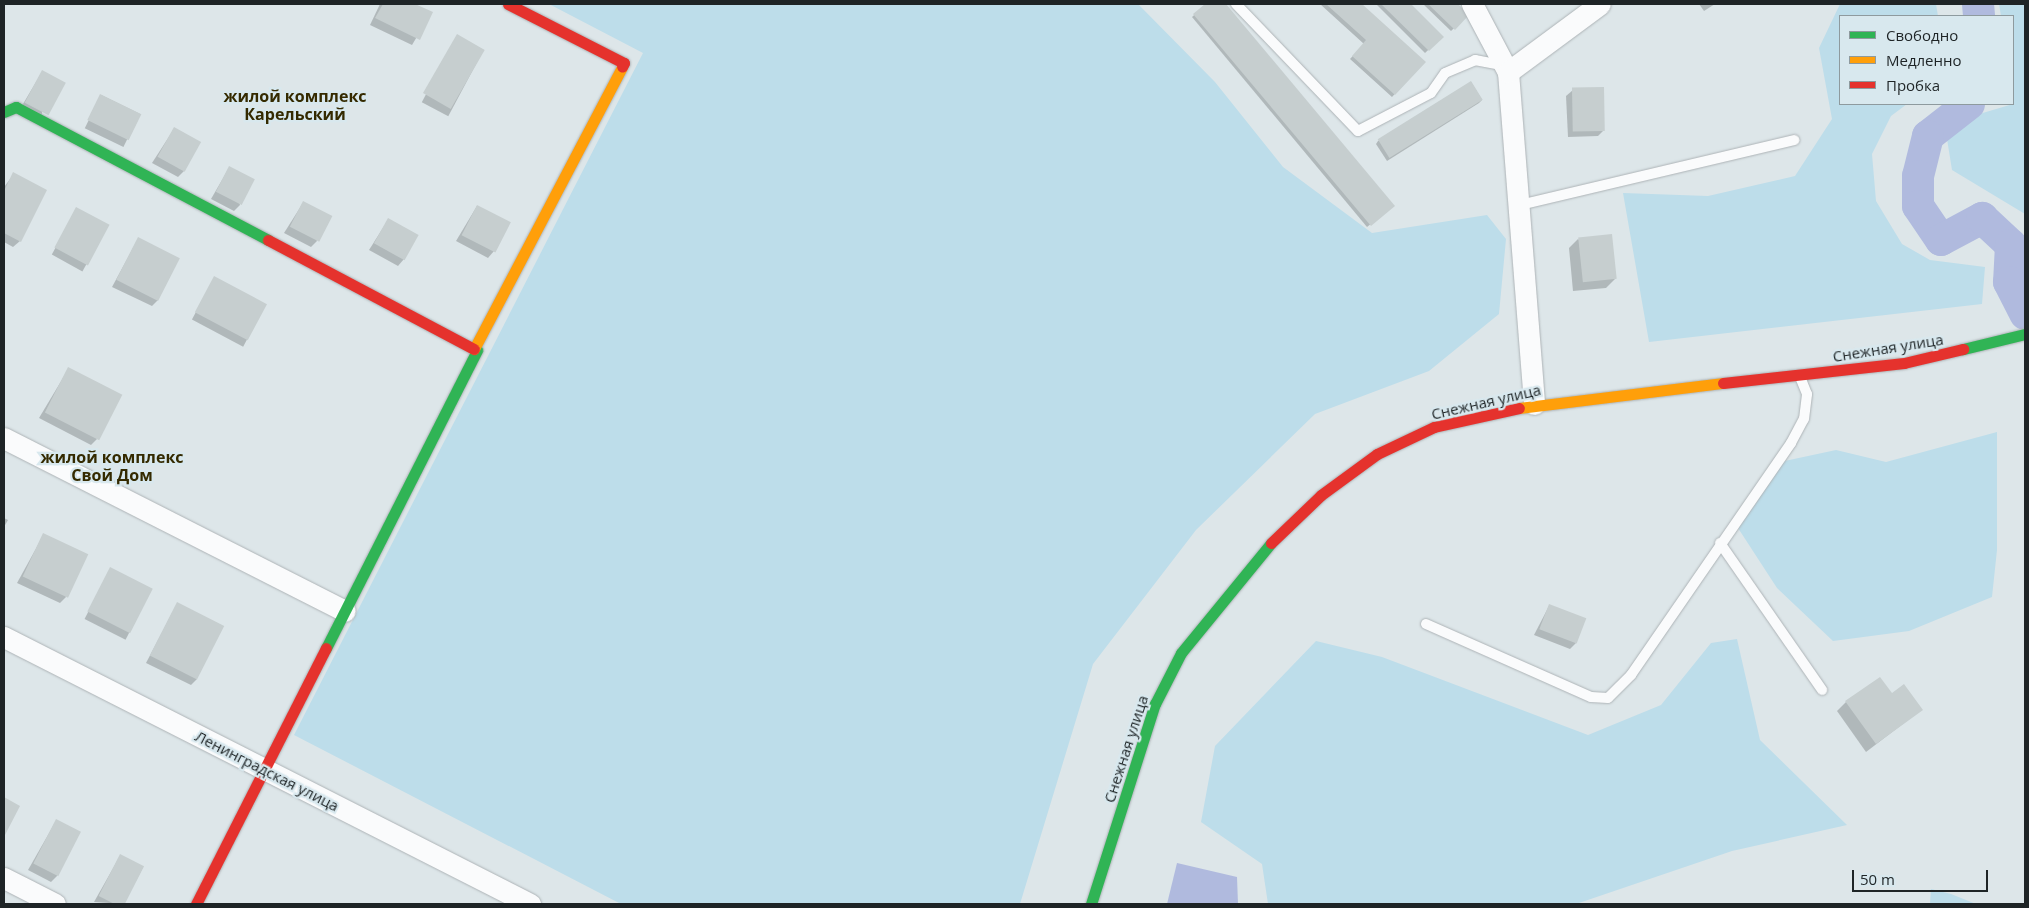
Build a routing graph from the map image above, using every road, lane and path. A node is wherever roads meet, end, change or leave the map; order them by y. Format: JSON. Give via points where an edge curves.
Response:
{"nodes":[{"id":1,"x":508,"y":4,"type":"edge"},
{"id":2,"x":1236,"y":4,"type":"edge"},
{"id":3,"x":1472,"y":4,"type":"edge"},
{"id":4,"x":1600,"y":4,"type":"edge"},
{"id":5,"x":1506,"y":69,"type":"junction"},
{"id":6,"x":4,"y":112,"type":"edge"},
{"id":7,"x":1794,"y":140,"type":"dead end"},
{"id":8,"x":1520,"y":205,"type":"junction"},
{"id":9,"x":2025,"y":334,"type":"edge"},
{"id":10,"x":477,"y":350,"type":"junction"},
{"id":11,"x":1800,"y":376,"type":"junction"},
{"id":12,"x":1534,"y":404,"type":"junction"},
{"id":13,"x":4,"y":438,"type":"edge"},
{"id":14,"x":1720,"y":543,"type":"junction"},
{"id":15,"x":345,"y":611,"type":"junction"},
{"id":16,"x":1426,"y":624,"type":"dead end"},
{"id":17,"x":4,"y":638,"type":"edge"},
{"id":18,"x":1822,"y":690,"type":"dead end"},
{"id":19,"x":264,"y":770,"type":"junction"},
{"id":20,"x":4,"y":879,"type":"edge"},
{"id":21,"x":53,"y":904,"type":"edge"},
{"id":22,"x":196,"y":904,"type":"edge"},
{"id":23,"x":530,"y":904,"type":"edge"},
{"id":24,"x":1091,"y":904,"type":"edge"}],
"edges":[{"from":1,"to":10,"type":"street","via":[[624,63]]},
{"from":2,"to":5,"type":"lane","via":[[1358,131],[1431,94],[1452,70],[1475,60]]},
{"from":3,"to":5,"type":"street"},
{"from":4,"to":5,"type":"street"},
{"from":5,"to":8,"type":"street"},
{"from":6,"to":10,"type":"street","via":[[16,107]]},
{"from":7,"to":8,"type":"lane"},
{"from":8,"to":12,"type":"street"},
{"from":9,"to":11,"type":"street","name":"Снежная улица","via":[[1904,363]]},
{"from":10,"to":15,"type":"street"},
{"from":11,"to":12,"type":"street","name":"Снежная улица"},
{"from":11,"to":14,"type":"lane","via":[[1807,394],[1804,419]]},
{"from":12,"to":24,"type":"street","name":"Снежная улица","via":[[1434,427],[1377,454],[1321,494],[1243,572],[1181,653],[1155,704]]},
{"from":13,"to":15,"type":"street"},
{"from":14,"to":16,"type":"lane","via":[[1631,675],[1608,698],[1591,697]]},
{"from":14,"to":18,"type":"lane"},
{"from":15,"to":19,"type":"street"},
{"from":17,"to":19,"type":"street","name":"Ленинградская улица"},
{"from":19,"to":22,"type":"street"},
{"from":19,"to":23,"type":"street","name":"Ленинградская улица"},
{"from":20,"to":21,"type":"street"}]}
